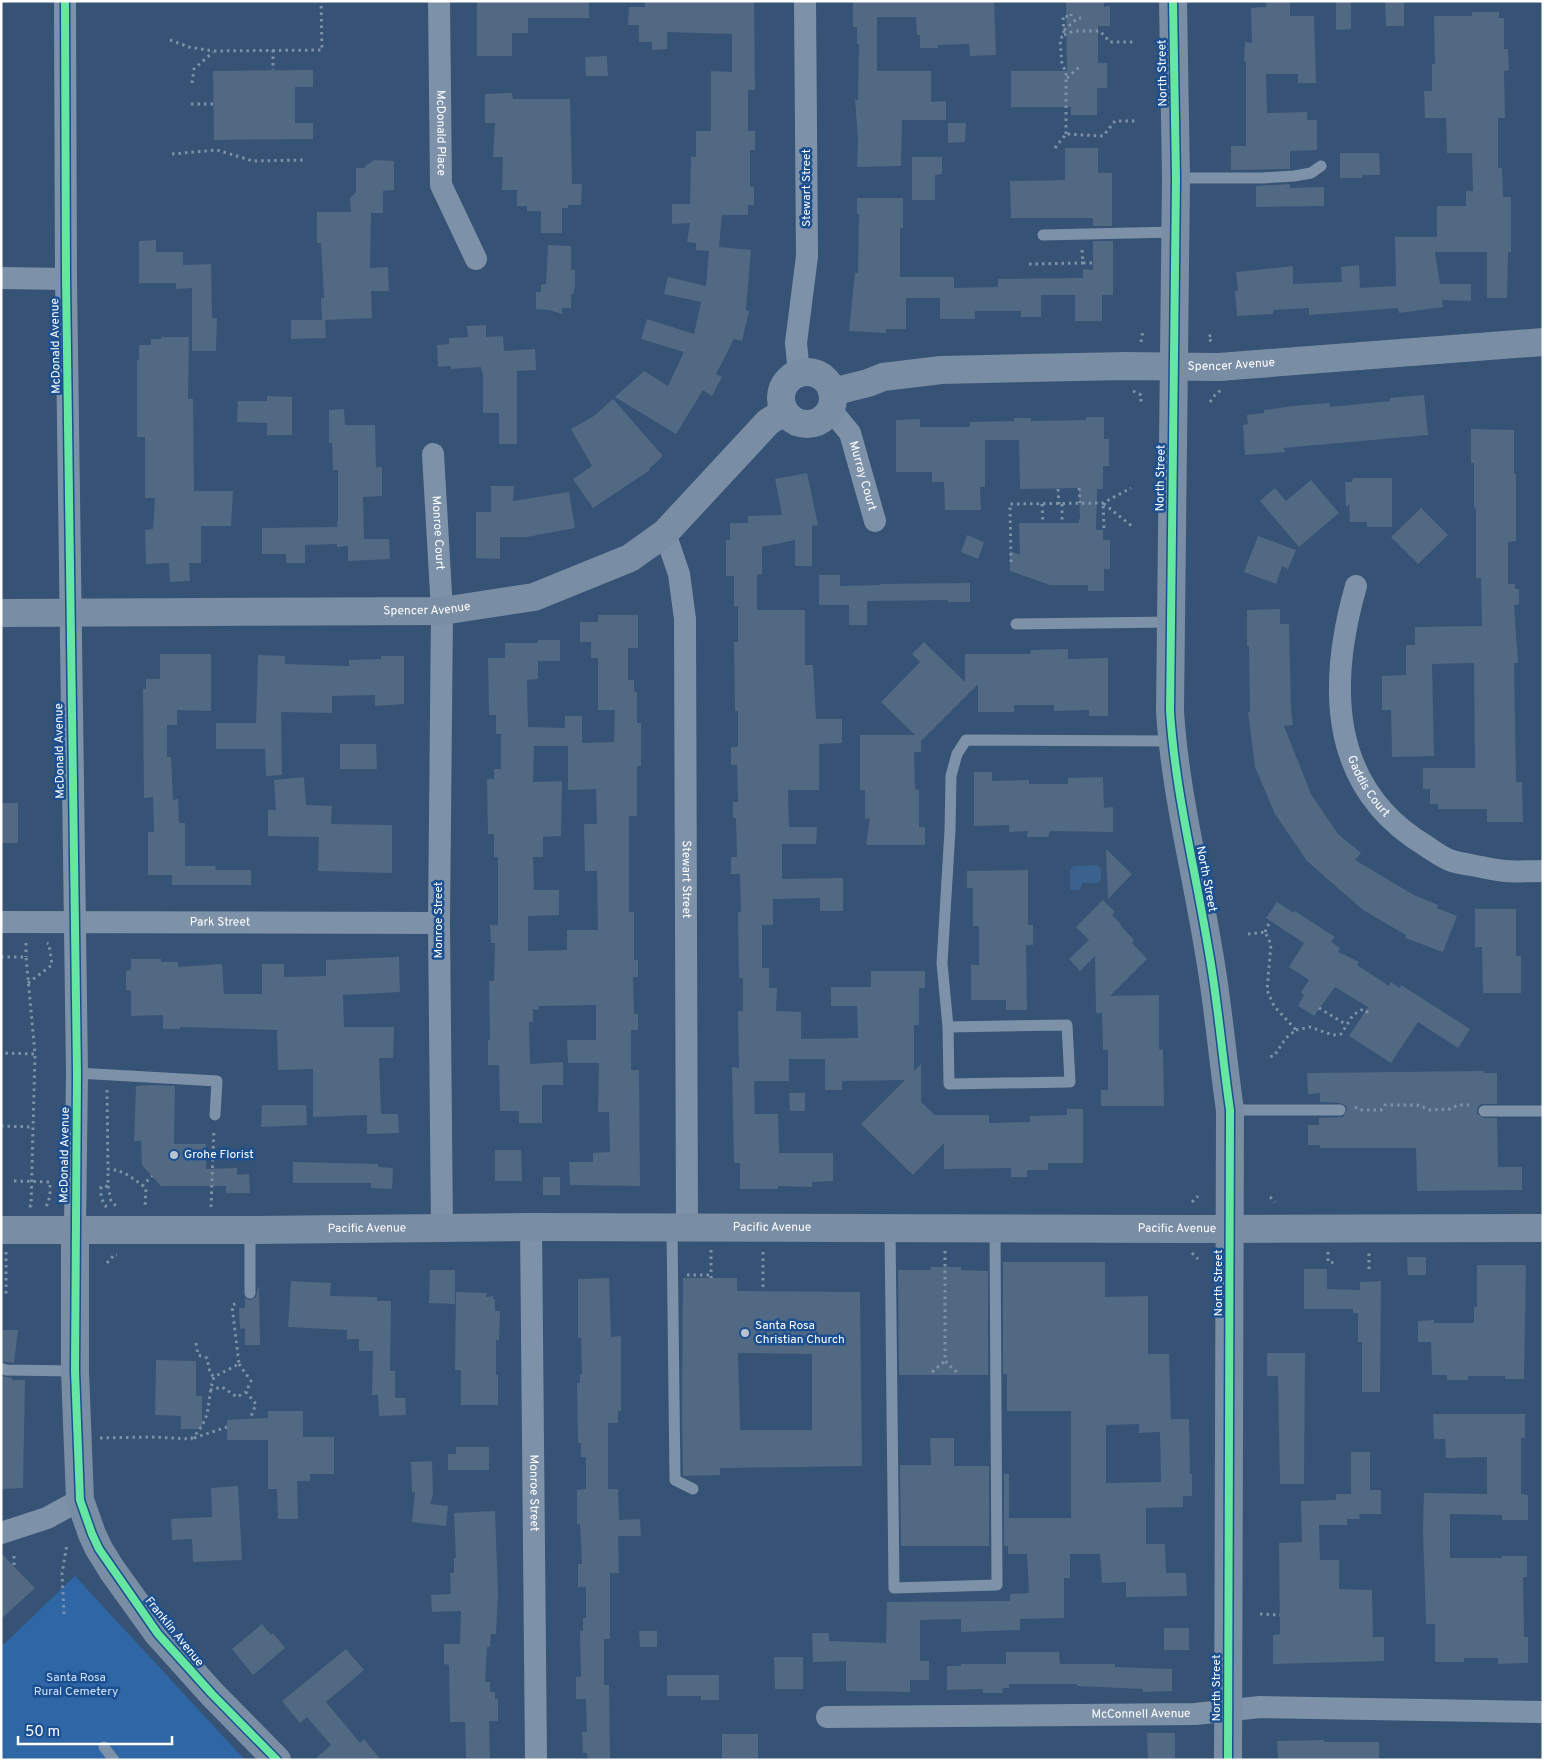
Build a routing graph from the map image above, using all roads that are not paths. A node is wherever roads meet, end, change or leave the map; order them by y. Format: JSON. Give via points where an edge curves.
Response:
{"nodes":[{"id":1,"x":65,"y":1,"type":"edge"},
{"id":2,"x":439,"y":1,"type":"edge"},
{"id":3,"x":805,"y":1,"type":"edge"},
{"id":4,"x":1174,"y":1,"type":"edge"},
{"id":5,"x":1321,"y":166,"type":"dead end"},
{"id":6,"x":1176,"y":178,"type":"junction"},
{"id":7,"x":1175,"y":232,"type":"junction"},
{"id":8,"x":1043,"y":235,"type":"dead end"},
{"id":9,"x":476,"y":259,"type":"dead end"},
{"id":10,"x":1,"y":278,"type":"edge"},
{"id":11,"x":66,"y":279,"type":"junction"},
{"id":12,"x":1543,"y":342,"type":"edge"},
{"id":13,"x":1174,"y":367,"type":"junction"},
{"id":14,"x":798,"y":374,"type":"junction"},
{"id":15,"x":831,"y":400,"type":"junction"},
{"id":16,"x":784,"y":412,"type":"junction"},
{"id":17,"x":432,"y":454,"type":"dead end"},
{"id":18,"x":876,"y":520,"type":"dead end"},
{"id":19,"x":665,"y":533,"type":"junction"},
{"id":20,"x":1356,"y":586,"type":"dead end"},
{"id":21,"x":442,"y":611,"type":"junction"},
{"id":22,"x":1,"y":614,"type":"edge"},
{"id":23,"x":70,"y":614,"type":"junction"},
{"id":24,"x":1171,"y":622,"type":"junction"},
{"id":25,"x":1016,"y":624,"type":"dead end"},
{"id":26,"x":1172,"y":741,"type":"junction"},
{"id":27,"x":1543,"y":871,"type":"edge"},
{"id":28,"x":1,"y":922,"type":"edge"},
{"id":29,"x":74,"y":922,"type":"junction"},
{"id":30,"x":439,"y":923,"type":"junction"},
{"id":31,"x":948,"y":1027,"type":"junction"},
{"id":32,"x":77,"y":1073,"type":"junction"},
{"id":33,"x":1230,"y":1110,"type":"junction"},
{"id":34,"x":1340,"y":1110,"type":"road end"},
{"id":35,"x":1484,"y":1111,"type":"road end"},
{"id":36,"x":1543,"y":1111,"type":"edge"},
{"id":37,"x":215,"y":1115,"type":"road end"},
{"id":38,"x":531,"y":1227,"type":"junction"},
{"id":39,"x":442,"y":1228,"type":"junction"},
{"id":40,"x":679,"y":1228,"type":"junction"},
{"id":41,"x":890,"y":1228,"type":"junction"},
{"id":42,"x":1543,"y":1228,"type":"edge"},
{"id":43,"x":75,"y":1229,"type":"junction"},
{"id":44,"x":995,"y":1229,"type":"junction"},
{"id":45,"x":1230,"y":1229,"type":"junction"},
{"id":46,"x":250,"y":1230,"type":"junction"},
{"id":47,"x":4,"y":1240,"type":"edge"},
{"id":48,"x":250,"y":1293,"type":"road end"},
{"id":49,"x":1,"y":1368,"type":"edge"},
{"id":50,"x":75,"y":1370,"type":"junction"},
{"id":51,"x":693,"y":1488,"type":"dead end"},
{"id":52,"x":80,"y":1500,"type":"junction"},
{"id":53,"x":1,"y":1533,"type":"edge"},
{"id":54,"x":1228,"y":1711,"type":"junction"},
{"id":55,"x":1543,"y":1712,"type":"edge"},
{"id":56,"x":827,"y":1717,"type":"dead end"},
{"id":57,"x":104,"y":1747,"type":"dead end"},
{"id":58,"x":114,"y":1760,"type":"edge"},
{"id":59,"x":277,"y":1760,"type":"edge"},
{"id":60,"x":536,"y":1760,"type":"edge"},
{"id":61,"x":1228,"y":1760,"type":"edge"}],
"edges":[{"from":1,"to":11,"type":"street","name":"McDonald Avenue"},
{"from":2,"to":9,"type":"street","name":"McDonald Place","via":[[441,185]]},
{"from":3,"to":14,"type":"street","name":"Stewart Street","via":[[807,256],[796,343]]},
{"from":4,"to":6,"type":"street","name":"North Street"},
{"from":5,"to":6,"type":"lane","via":[[1311,173],[1294,176]]},
{"from":6,"to":7,"type":"street","name":"North Street"},
{"from":7,"to":8,"type":"lane"},
{"from":7,"to":13,"type":"street","name":"North Street"},
{"from":10,"to":11,"type":"street"},
{"from":11,"to":23,"type":"street","name":"McDonald Avenue"},
{"from":12,"to":13,"type":"street","name":"Spencer Avenue","via":[[1219,367]]},
{"from":13,"to":15,"type":"street","name":"Spencer Avenue","via":[[942,370],[883,377]]},
{"from":13,"to":24,"type":"street","name":"North Street"},
{"from":14,"to":15,"type":"street","via":[[823,378],[828,384]]},
{"from":14,"to":16,"type":"street","via":[[782,389]]},
{"from":15,"to":16,"type":"street","via":[[820,421],[804,424],[789,418]]},
{"from":15,"to":18,"type":"street","name":"Murray Court","via":[[850,433]]},
{"from":16,"to":19,"type":"street","name":"Spencer Avenue","via":[[768,422]]},
{"from":17,"to":21,"type":"street","name":"Monroe Court"},
{"from":19,"to":21,"type":"street","name":"Spencer Avenue","via":[[630,558],[534,597]]},
{"from":19,"to":40,"type":"street","name":"Stewart Street","via":[[679,574],[685,619]]},
{"from":20,"to":27,"type":"street","name":"Gaddis Court","via":[[1343,642],[1340,702],[1348,749],[1368,793],[1405,833],[1452,861],[1504,871]]},
{"from":21,"to":23,"type":"street","name":"Spencer Avenue"},
{"from":21,"to":30,"type":"street","name":"Monroe Street"},
{"from":22,"to":23,"type":"street","name":"Spencer Avenue"},
{"from":23,"to":29,"type":"street","name":"McDonald Avenue"},
{"from":24,"to":25,"type":"lane"},
{"from":24,"to":26,"type":"street","name":"North Street"},
{"from":26,"to":31,"type":"lane","via":[[966,740],[957,754],[951,776],[942,963]]},
{"from":26,"to":33,"type":"street","name":"North Street","via":[[1181,808],[1210,956]]},
{"from":28,"to":29,"type":"street","name":"Park Street"},
{"from":29,"to":30,"type":"street","name":"Park Street"},
{"from":29,"to":32,"type":"street","name":"McDonald Avenue"},
{"from":30,"to":39,"type":"street","name":"Monroe Street"},
{"from":31,"to":31,"type":"lane","via":[[950,1084],[1070,1082],[1067,1025]]},
{"from":32,"to":37,"type":"lane","via":[[217,1081]]},
{"from":32,"to":43,"type":"street","name":"McDonald Avenue"},
{"from":33,"to":34,"type":"lane"},
{"from":33,"to":45,"type":"street","name":"North Street"},
{"from":35,"to":36,"type":"lane"},
{"from":38,"to":39,"type":"street","name":"Pacific Avenue"},
{"from":38,"to":40,"type":"street","name":"Pacific Avenue"},
{"from":38,"to":60,"type":"street","name":"Monroe Street"},
{"from":39,"to":46,"type":"street","name":"Pacific Avenue"},
{"from":40,"to":41,"type":"street","name":"Pacific Avenue"},
{"from":40,"to":51,"type":"lane","via":[[675,1480]]},
{"from":41,"to":44,"type":"street","name":"Pacific Avenue"},
{"from":41,"to":44,"type":"lane","via":[[894,1588],[997,1585]]},
{"from":42,"to":45,"type":"street","name":"Pacific Avenue"},
{"from":43,"to":46,"type":"street","name":"Pacific Avenue"},
{"from":43,"to":47,"type":"street","name":"Pacific Avenue"},
{"from":43,"to":50,"type":"street","name":"McDonald Avenue"},
{"from":44,"to":45,"type":"street","name":"Pacific Avenue"},
{"from":45,"to":54,"type":"street","name":"North Street"},
{"from":46,"to":48,"type":"lane"},
{"from":49,"to":50,"type":"lane"},
{"from":50,"to":52,"type":"street","name":"McDonald Avenue"},
{"from":52,"to":53,"type":"street","via":[[47,1518]]},
{"from":52,"to":59,"type":"street","name":"Franklin Avenue","via":[[99,1549],[158,1634]]},
{"from":54,"to":55,"type":"street","name":"McConnell Avenue","via":[[1260,1708]]},
{"from":54,"to":56,"type":"street","name":"McConnell Avenue","via":[[1195,1714]]},
{"from":54,"to":61,"type":"street","name":"North Street"},
{"from":57,"to":58,"type":"lane"}]}
